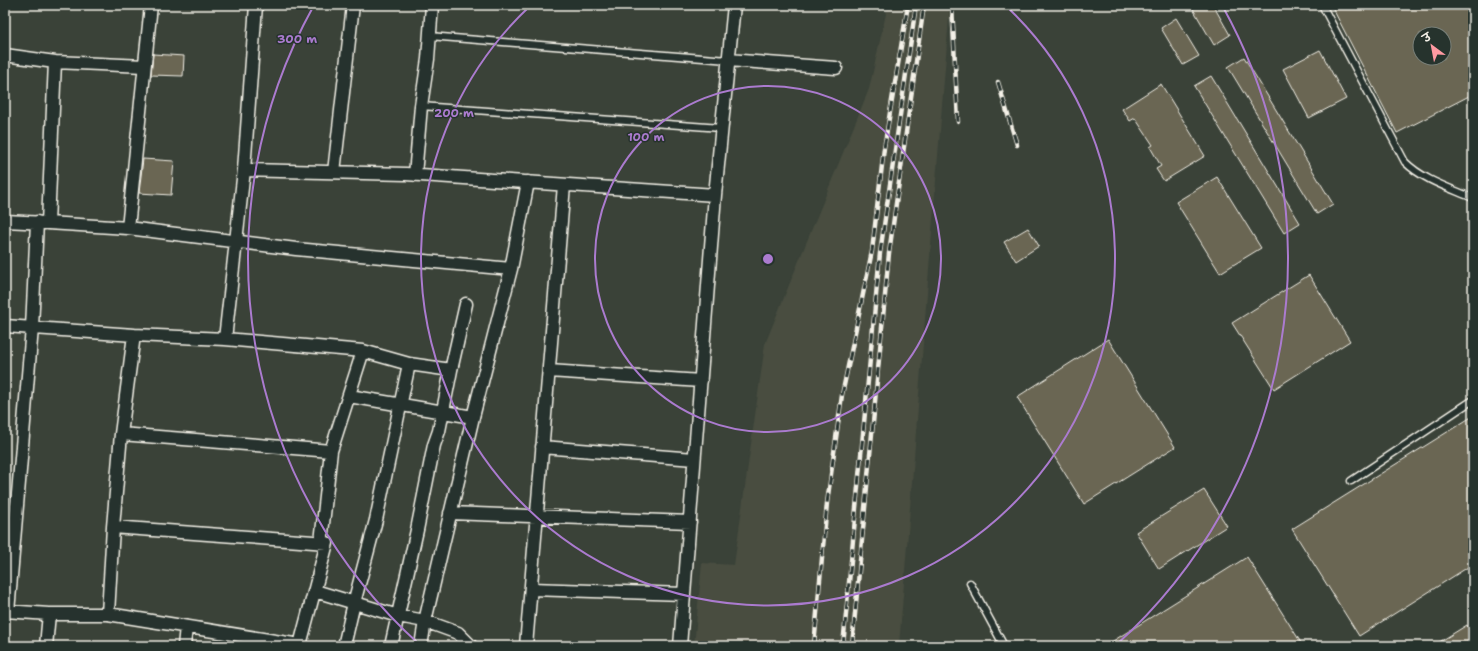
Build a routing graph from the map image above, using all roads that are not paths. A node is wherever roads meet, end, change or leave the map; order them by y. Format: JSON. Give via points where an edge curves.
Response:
{"nodes":[{"id":1,"x":151,"y":5,"type":"edge"},
{"id":2,"x":256,"y":5,"type":"edge"},
{"id":3,"x":353,"y":5,"type":"edge"},
{"id":4,"x":432,"y":5,"type":"edge"},
{"id":5,"x":734,"y":5,"type":"edge"},
{"id":6,"x":1322,"y":5,"type":"edge"},
{"id":7,"x":429,"y":36,"type":"junction"},
{"id":8,"x":5,"y":55,"type":"edge"},
{"id":9,"x":728,"y":60,"type":"junction"},
{"id":10,"x":55,"y":62,"type":"junction"},
{"id":11,"x":144,"y":66,"type":"junction"},
{"id":12,"x":836,"y":68,"type":"dead end"},
{"id":13,"x":421,"y":106,"type":"junction"},
{"id":14,"x":721,"y":128,"type":"junction"},
{"id":15,"x":244,"y":170,"type":"junction"},
{"id":16,"x":334,"y":172,"type":"junction"},
{"id":17,"x":415,"y":175,"type":"junction"},
{"id":18,"x":528,"y":182,"type":"junction"},
{"id":19,"x":564,"y":184,"type":"junction"},
{"id":20,"x":715,"y":194,"type":"junction"},
{"id":21,"x":1473,"y":198,"type":"edge"},
{"id":22,"x":5,"y":221,"type":"edge"},
{"id":23,"x":42,"y":222,"type":"junction"},
{"id":24,"x":128,"y":228,"type":"junction"},
{"id":25,"x":236,"y":241,"type":"junction"},
{"id":26,"x":511,"y":269,"type":"junction"},
{"id":27,"x":466,"y":304,"type":"dead end"},
{"id":28,"x":5,"y":326,"type":"edge"},
{"id":29,"x":32,"y":328,"type":"junction"},
{"id":30,"x":134,"y":335,"type":"junction"},
{"id":31,"x":225,"y":338,"type":"junction"},
{"id":32,"x":363,"y":351,"type":"junction"},
{"id":33,"x":409,"y":364,"type":"junction"},
{"id":34,"x":451,"y":370,"type":"junction"},
{"id":35,"x":549,"y":371,"type":"junction"},
{"id":36,"x":701,"y":381,"type":"junction"},
{"id":37,"x":349,"y":396,"type":"junction"},
{"id":38,"x":1473,"y":400,"type":"edge"},
{"id":39,"x":401,"y":404,"type":"junction"},
{"id":40,"x":443,"y":413,"type":"junction"},
{"id":41,"x":473,"y":418,"type":"junction"},
{"id":42,"x":121,"y":434,"type":"junction"},
{"id":43,"x":542,"y":447,"type":"junction"},
{"id":44,"x":331,"y":451,"type":"junction"},
{"id":45,"x":694,"y":459,"type":"junction"},
{"id":46,"x":1351,"y":481,"type":"dead end"},
{"id":47,"x":450,"y":513,"type":"junction"},
{"id":48,"x":537,"y":516,"type":"junction"},
{"id":49,"x":690,"y":522,"type":"junction"},
{"id":50,"x":113,"y":526,"type":"junction"},
{"id":51,"x":321,"y":542,"type":"junction"},
{"id":52,"x":970,"y":583,"type":"dead end"},
{"id":53,"x":530,"y":590,"type":"junction"},
{"id":54,"x":315,"y":591,"type":"junction"},
{"id":55,"x":684,"y":594,"type":"junction"},
{"id":56,"x":354,"y":603,"type":"junction"},
{"id":57,"x":7,"y":612,"type":"edge"},
{"id":58,"x":48,"y":614,"type":"junction"},
{"id":59,"x":108,"y":614,"type":"junction"},
{"id":60,"x":398,"y":616,"type":"junction"},
{"id":61,"x":425,"y":621,"type":"junction"},
{"id":62,"x":186,"y":627,"type":"junction"},
{"id":63,"x":458,"y":640,"type":"edge"},
{"id":64,"x":290,"y":645,"type":"edge"},
{"id":65,"x":46,"y":646,"type":"edge"},
{"id":66,"x":184,"y":646,"type":"edge"},
{"id":67,"x":344,"y":646,"type":"edge"},
{"id":68,"x":391,"y":646,"type":"edge"},
{"id":69,"x":421,"y":646,"type":"edge"},
{"id":70,"x":471,"y":646,"type":"edge"},
{"id":71,"x":526,"y":646,"type":"edge"},
{"id":72,"x":680,"y":646,"type":"edge"},
{"id":73,"x":1004,"y":646,"type":"edge"}],
"edges":[{"from":1,"to":11,"type":"street"},
{"from":2,"to":15,"type":"street"},
{"from":3,"to":16,"type":"street"},
{"from":4,"to":7,"type":"street"},
{"from":5,"to":9,"type":"street"},
{"from":6,"to":21,"type":"lane","via":[[1405,162],[1421,175]]},
{"from":7,"to":9,"type":"lane"},
{"from":7,"to":13,"type":"street"},
{"from":8,"to":10,"type":"street"},
{"from":9,"to":12,"type":"street"},
{"from":9,"to":14,"type":"street"},
{"from":10,"to":11,"type":"street"},
{"from":10,"to":23,"type":"street"},
{"from":11,"to":24,"type":"street"},
{"from":13,"to":14,"type":"lane"},
{"from":13,"to":17,"type":"street"},
{"from":14,"to":20,"type":"street"},
{"from":15,"to":16,"type":"street"},
{"from":15,"to":25,"type":"street"},
{"from":16,"to":17,"type":"street"},
{"from":17,"to":18,"type":"street"},
{"from":18,"to":19,"type":"street"},
{"from":18,"to":26,"type":"street"},
{"from":19,"to":20,"type":"street"},
{"from":19,"to":35,"type":"street"},
{"from":20,"to":36,"type":"street"},
{"from":22,"to":23,"type":"street"},
{"from":23,"to":24,"type":"street"},
{"from":23,"to":29,"type":"street"},
{"from":24,"to":25,"type":"street"},
{"from":25,"to":26,"type":"street"},
{"from":25,"to":31,"type":"street"},
{"from":26,"to":41,"type":"street"},
{"from":27,"to":34,"type":"street"},
{"from":28,"to":29,"type":"street"},
{"from":29,"to":30,"type":"street"},
{"from":29,"to":57,"type":"street"},
{"from":30,"to":31,"type":"street"},
{"from":30,"to":42,"type":"street"},
{"from":31,"to":32,"type":"street"},
{"from":32,"to":33,"type":"street"},
{"from":32,"to":37,"type":"street"},
{"from":33,"to":34,"type":"street"},
{"from":33,"to":39,"type":"street"},
{"from":34,"to":40,"type":"street"},
{"from":35,"to":36,"type":"street"},
{"from":35,"to":43,"type":"street"},
{"from":36,"to":45,"type":"street"},
{"from":37,"to":39,"type":"street"},
{"from":37,"to":44,"type":"street"},
{"from":38,"to":46,"type":"lane"},
{"from":39,"to":40,"type":"street"},
{"from":39,"to":56,"type":"street","via":[[376,520]]},
{"from":40,"to":41,"type":"street"},
{"from":40,"to":60,"type":"street"},
{"from":41,"to":47,"type":"street"},
{"from":42,"to":44,"type":"street"},
{"from":42,"to":50,"type":"street"},
{"from":43,"to":45,"type":"street"},
{"from":43,"to":48,"type":"street"},
{"from":44,"to":51,"type":"street"},
{"from":45,"to":49,"type":"street"},
{"from":47,"to":48,"type":"street"},
{"from":47,"to":61,"type":"street"},
{"from":48,"to":49,"type":"street"},
{"from":48,"to":53,"type":"street"},
{"from":49,"to":55,"type":"street"},
{"from":50,"to":51,"type":"street"},
{"from":50,"to":59,"type":"street"},
{"from":51,"to":54,"type":"street","via":[[327,543]]},
{"from":52,"to":73,"type":"lane"},
{"from":53,"to":55,"type":"street"},
{"from":53,"to":71,"type":"street"},
{"from":54,"to":56,"type":"street"},
{"from":54,"to":64,"type":"street","via":[[300,645]]},
{"from":55,"to":72,"type":"street"},
{"from":56,"to":60,"type":"street"},
{"from":56,"to":67,"type":"street"},
{"from":57,"to":58,"type":"street"},
{"from":58,"to":59,"type":"street"},
{"from":58,"to":65,"type":"street"},
{"from":59,"to":62,"type":"street"},
{"from":60,"to":61,"type":"street"},
{"from":60,"to":68,"type":"street"},
{"from":61,"to":63,"type":"street"},
{"from":61,"to":69,"type":"street"},
{"from":62,"to":64,"type":"street"},
{"from":62,"to":66,"type":"street"},
{"from":63,"to":70,"type":"street"}]}
